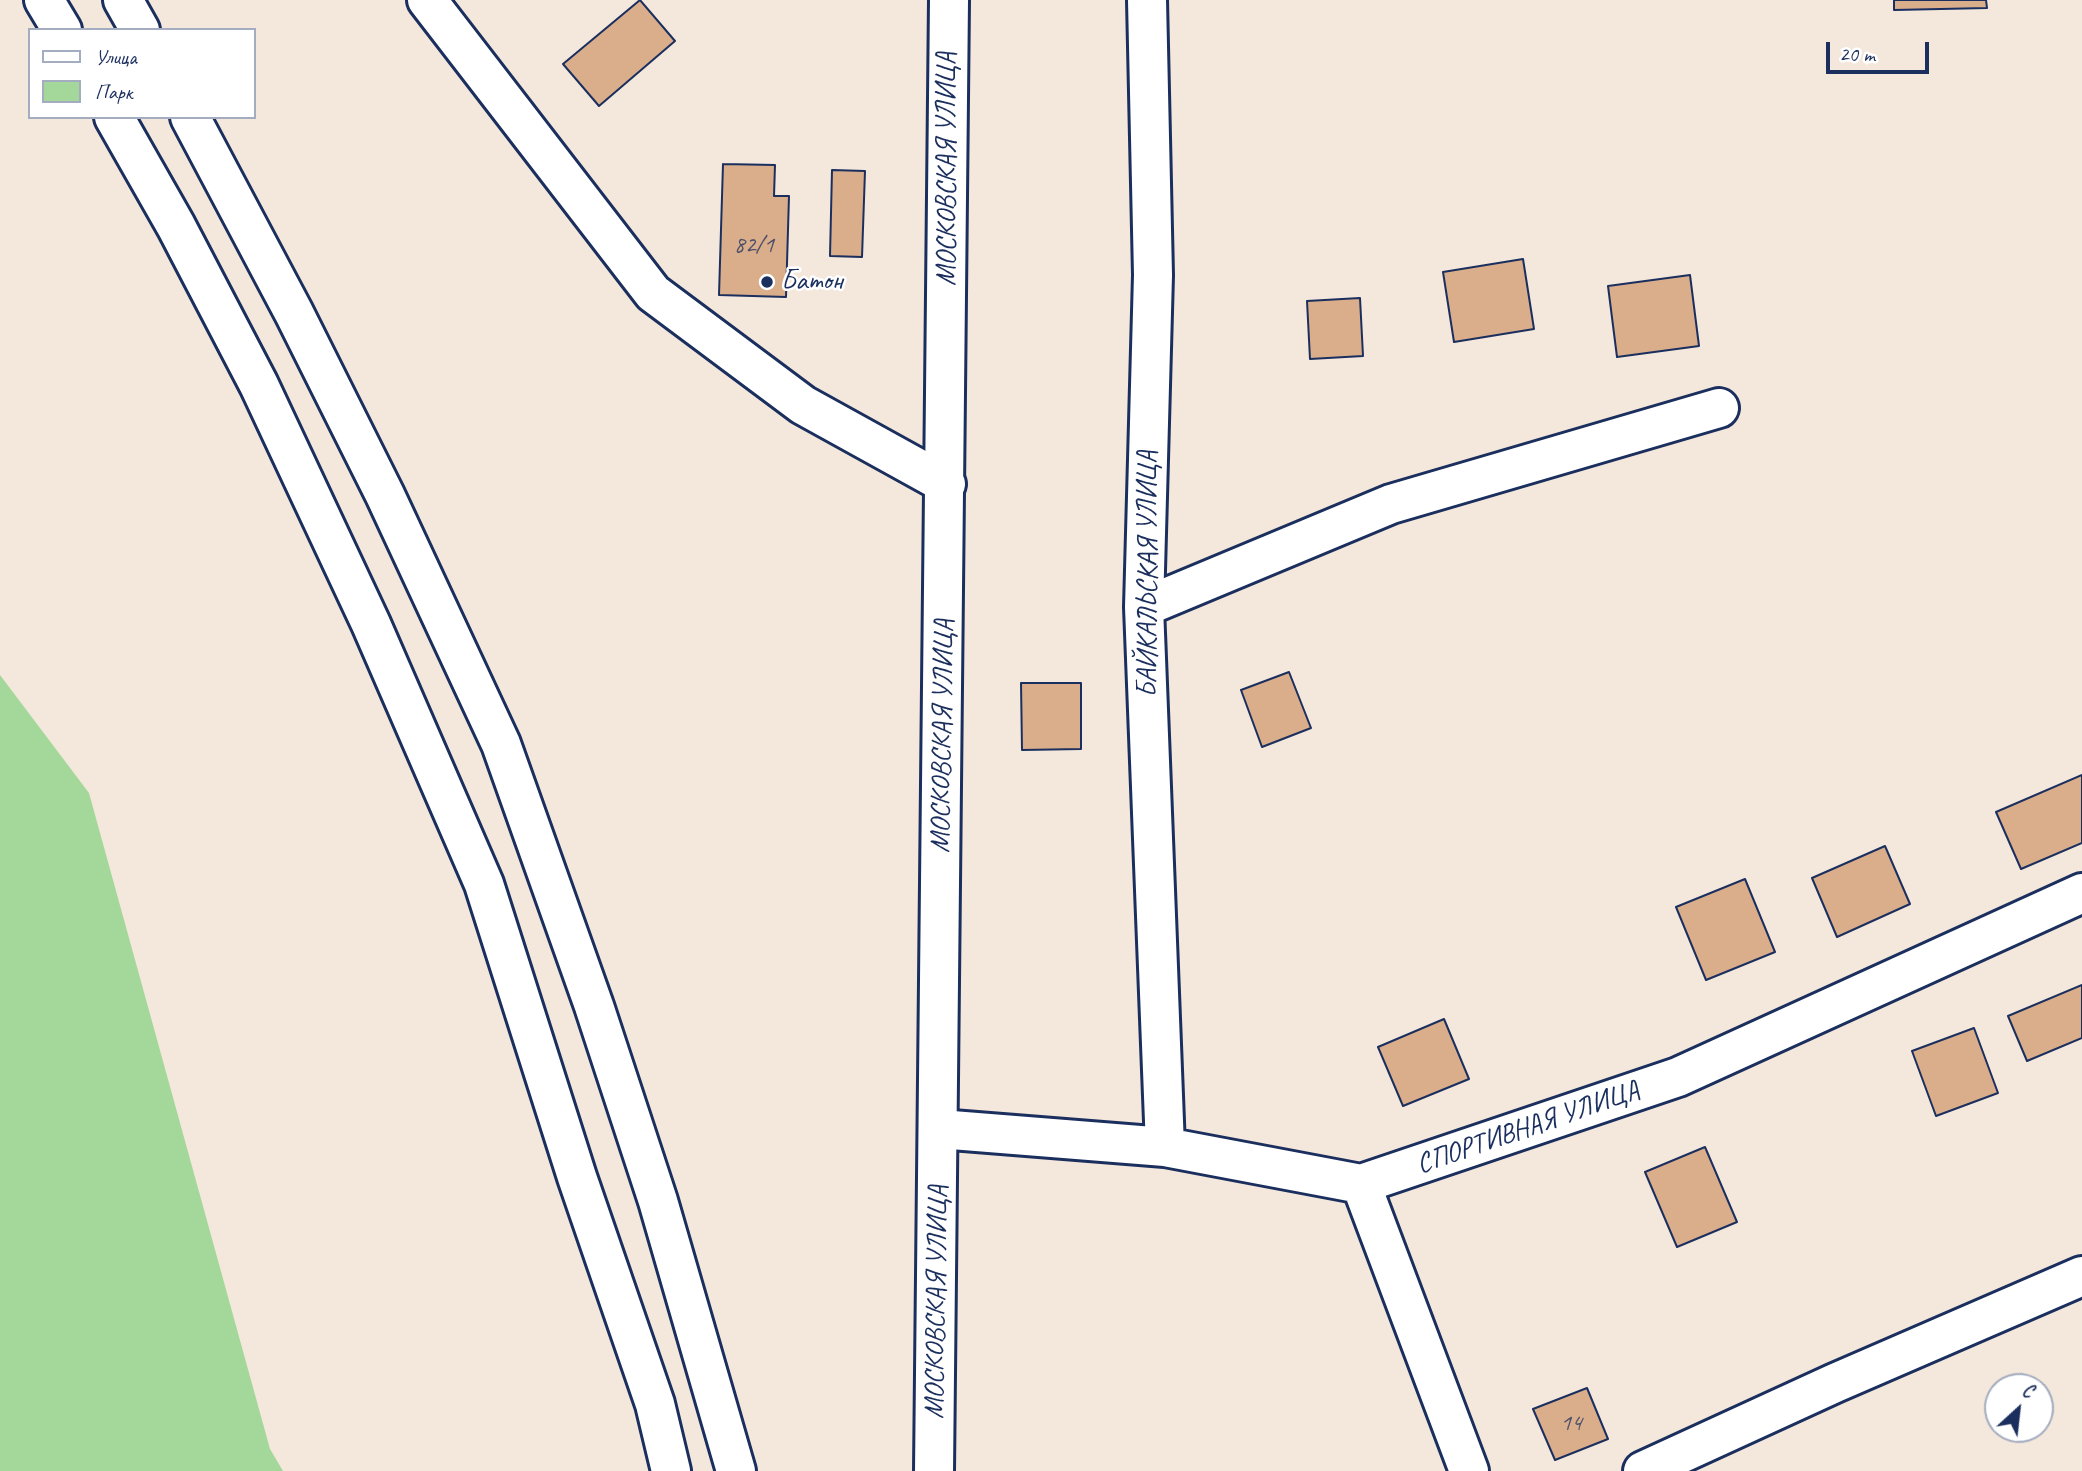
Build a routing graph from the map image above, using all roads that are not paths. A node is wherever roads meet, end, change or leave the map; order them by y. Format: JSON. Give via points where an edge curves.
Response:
{"nodes":[{"id":1,"x":44,"y":0,"type":"edge"},
{"id":2,"x":123,"y":0,"type":"edge"},
{"id":3,"x":427,"y":0,"type":"edge"},
{"id":4,"x":949,"y":0,"type":"edge"},
{"id":5,"x":1147,"y":0,"type":"edge"},
{"id":6,"x":61,"y":28,"type":"edge"},
{"id":7,"x":139,"y":28,"type":"edge"},
{"id":8,"x":115,"y":119,"type":"edge"},
{"id":9,"x":191,"y":119,"type":"edge"},
{"id":10,"x":1719,"y":408,"type":"dead end"},
{"id":11,"x":946,"y":484,"type":"junction"},
{"id":12,"x":1144,"y":607,"type":"junction"},
{"id":13,"x":2082,"y":893,"type":"edge"},
{"id":14,"x":939,"y":1129,"type":"junction"},
{"id":15,"x":1165,"y":1147,"type":"junction"},
{"id":16,"x":1361,"y":1184,"type":"junction"},
{"id":17,"x":2082,"y":1276,"type":"edge"},
{"id":18,"x":671,"y":1471,"type":"edge"},
{"id":19,"x":736,"y":1471,"type":"edge"},
{"id":20,"x":934,"y":1471,"type":"edge"},
{"id":21,"x":1469,"y":1471,"type":"edge"},
{"id":22,"x":1643,"y":1471,"type":"edge"}],
"edges":[{"from":1,"to":6,"type":"main road"},
{"from":2,"to":7,"type":"main road"},
{"from":3,"to":11,"type":"main road","via":[[653,293],[803,405]]},
{"from":4,"to":11,"type":"main road","name":"МОСКОВСКАЯ УЛИЦА"},
{"from":5,"to":12,"type":"main road","name":"БАЙКАЛЬСКАЯ УЛИЦА","via":[[1153,275]]},
{"from":8,"to":18,"type":"main road","via":[[259,385],[371,624],[484,884],[655,1405]]},
{"from":9,"to":19,"type":"main road","via":[[295,313],[500,744],[645,1161]]},
{"from":10,"to":12,"type":"main road","via":[[1391,504]]},
{"from":11,"to":14,"type":"main road","name":"МОСКОВСКАЯ УЛИЦА"},
{"from":12,"to":15,"type":"main road","name":"БАЙКАЛЬСКАЯ УЛИЦА"},
{"from":13,"to":16,"type":"main road","name":"СПОРТИВНАЯ УЛИЦА","via":[[1678,1077]]},
{"from":14,"to":15,"type":"main road","name":"СПОРТИВНАЯ УЛИЦА"},
{"from":14,"to":20,"type":"main road","name":"МОСКОВСКАЯ УЛИЦА"},
{"from":15,"to":16,"type":"main road","name":"СПОРТИВНАЯ УЛИЦА"},
{"from":16,"to":21,"type":"main road"},
{"from":17,"to":22,"type":"main road"}]}
